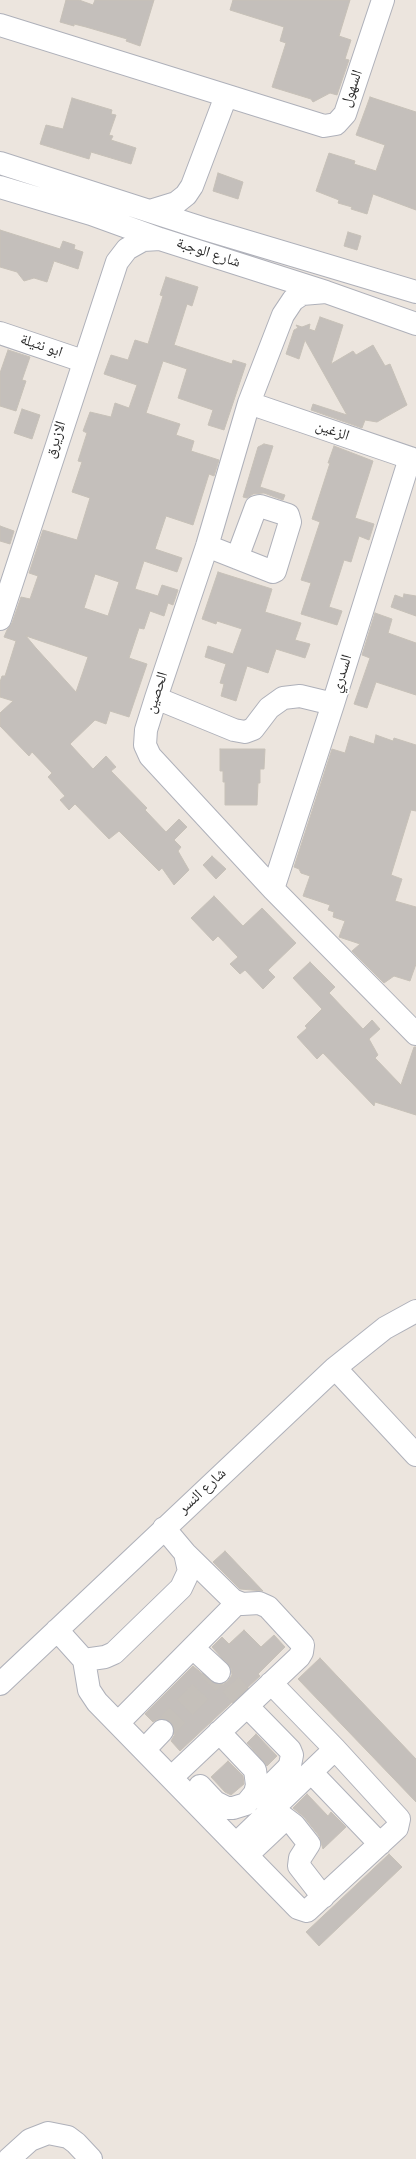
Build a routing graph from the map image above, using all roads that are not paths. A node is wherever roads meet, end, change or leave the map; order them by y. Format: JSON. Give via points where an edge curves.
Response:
{"nodes":[{"id":1,"x":383,"y":0,"type":"edge"},
{"id":2,"x":0,"y":26,"type":"edge"},
{"id":3,"x":226,"y":96,"type":"junction"},
{"id":4,"x":0,"y":163,"type":"edge"},
{"id":5,"x":0,"y":186,"type":"edge"},
{"id":6,"x":192,"y":186,"type":"junction"},
{"id":7,"x":150,"y":211,"type":"junction"},
{"id":8,"x":92,"y":214,"type":"junction"},
{"id":9,"x":205,"y":229,"type":"junction"},
{"id":10,"x":160,"y":239,"type":"junction"},
{"id":11,"x":117,"y":262,"type":"junction"},
{"id":12,"x":326,"y":292,"type":"junction"},
{"id":13,"x":416,"y":292,"type":"edge"},
{"id":14,"x":416,"y":324,"type":"edge"},
{"id":15,"x":0,"y":333,"type":"edge"},
{"id":16,"x":83,"y":361,"type":"junction"},
{"id":17,"x":249,"y":402,"type":"junction"},
{"id":18,"x":413,"y":459,"type":"edge"},
{"id":19,"x":207,"y":546,"type":"junction"},
{"id":20,"x":237,"y":558,"type":"dead end"},
{"id":21,"x":2,"y":607,"type":"edge"},
{"id":22,"x":156,"y":698,"type":"junction"},
{"id":23,"x":333,"y":704,"type":"junction"},
{"id":24,"x":273,"y":889,"type":"junction"},
{"id":25,"x":412,"y":1021,"type":"edge"},
{"id":26,"x":416,"y":1311,"type":"edge"},
{"id":27,"x":335,"y":1368,"type":"junction"},
{"id":28,"x":416,"y":1455,"type":"edge"},
{"id":29,"x":164,"y":1528,"type":"junction"},
{"id":30,"x":185,"y":1553,"type":"junction"},
{"id":31,"x":237,"y":1603,"type":"junction"},
{"id":32,"x":57,"y":1630,"type":"junction"},
{"id":33,"x":193,"y":1648,"type":"junction"},
{"id":34,"x":84,"y":1660,"type":"junction"},
{"id":35,"x":219,"y":1672,"type":"dead end"},
{"id":36,"x":0,"y":1684,"type":"edge"},
{"id":37,"x":271,"y":1684,"type":"junction"},
{"id":38,"x":246,"y":1702,"type":"junction"},
{"id":39,"x":118,"y":1723,"type":"junction"},
{"id":40,"x":162,"y":1732,"type":"tunnel mouth"},
{"id":41,"x":219,"y":1732,"type":"junction"},
{"id":42,"x":335,"y":1748,"type":"junction"},
{"id":43,"x":144,"y":1750,"type":"junction"},
{"id":44,"x":177,"y":1771,"type":"junction"},
{"id":45,"x":312,"y":1772,"type":"junction"},
{"id":46,"x":251,"y":1800,"type":"junction"},
{"id":47,"x":278,"y":1812,"type":"junction"},
{"id":48,"x":380,"y":1844,"type":"junction"},
{"id":49,"x":241,"y":1850,"type":"junction"},
{"id":50,"x":323,"y":1896,"type":"junction"},
{"id":51,"x":9,"y":2159,"type":"edge"},
{"id":52,"x":91,"y":2159,"type":"edge"}],
"edges":[{"from":1,"to":3,"type":"street","name":"السهول","via":[[346,114],[336,124],[324,126]]},
{"from":2,"to":3,"type":"street","name":"السهول"},
{"from":3,"to":6,"type":"street"},
{"from":4,"to":7,"type":"street","name":"شارع الوجبة"},
{"from":5,"to":8,"type":"street","name":"شارع الوجبة"},
{"from":6,"to":7,"type":"street","via":[[176,203]]},
{"from":6,"to":9,"type":"street"},
{"from":7,"to":9,"type":"street","name":"شارع الوجبة"},
{"from":8,"to":10,"type":"street","name":"شارع الوجبة"},
{"from":8,"to":11,"type":"street","via":[[106,227],[114,243]]},
{"from":9,"to":13,"type":"street","name":"شارع الوجبة"},
{"from":10,"to":11,"type":"street","name":"الازيرق","via":[[143,240],[127,248]]},
{"from":10,"to":12,"type":"street","name":"شارع الوجبة"},
{"from":11,"to":16,"type":"street","name":"الازيرق"},
{"from":12,"to":14,"type":"street","name":"شارع الوجبة"},
{"from":12,"to":17,"type":"street","name":"الحصين","via":[[302,294],[283,314]]},
{"from":15,"to":16,"type":"street","name":"ابو نثيلة"},
{"from":16,"to":21,"type":"street","name":"الازيرق"},
{"from":17,"to":18,"type":"street","name":"الزغين"},
{"from":17,"to":19,"type":"street","name":"الحصين"},
{"from":18,"to":23,"type":"street","name":"السدري"},
{"from":19,"to":20,"type":"street"},
{"from":19,"to":22,"type":"street","name":"الحصين"},
{"from":22,"to":23,"type":"street","via":[[245,732],[283,698],[300,696]]},
{"from":22,"to":24,"type":"street","name":"الحصين","via":[[146,730],[145,745],[150,756]]},
{"from":23,"to":24,"type":"street","name":"السدري"},
{"from":24,"to":25,"type":"street","name":"الحصين"},
{"from":26,"to":27,"type":"street","name":"شارع النسر","via":[[385,1328]]},
{"from":27,"to":28,"type":"street"},
{"from":27,"to":29,"type":"street","name":"شارع النسر"},
{"from":29,"to":30,"type":"street"},
{"from":29,"to":32,"type":"street","name":"شارع النسر"},
{"from":30,"to":31,"type":"street"},
{"from":30,"to":34,"type":"street","via":[[189,1571],[182,1588],[114,1653]]},
{"from":31,"to":33,"type":"street"},
{"from":31,"to":37,"type":"street","via":[[268,1607],[300,1640],[302,1652],[299,1657]]},
{"from":32,"to":34,"type":"street"},
{"from":32,"to":36,"type":"street","name":"شارع النسر"},
{"from":33,"to":35,"type":"street"},
{"from":33,"to":39,"type":"street"},
{"from":34,"to":39,"type":"street","via":[[89,1690]]},
{"from":37,"to":38,"type":"street"},
{"from":37,"to":42,"type":"street"},
{"from":38,"to":41,"type":"street"},
{"from":38,"to":46,"type":"street","via":[[292,1755],[290,1765],[264,1792]]},
{"from":39,"to":43,"type":"street"},
{"from":40,"to":43,"type":"street"},
{"from":41,"to":44,"type":"street"},
{"from":41,"to":46,"type":"street","via":[[255,1770],[257,1785]]},
{"from":42,"to":45,"type":"street"},
{"from":42,"to":48,"type":"street","via":[[399,1820],[397,1828]]},
{"from":43,"to":44,"type":"street"},
{"from":44,"to":46,"type":"street","via":[[220,1806],[233,1808]]},
{"from":44,"to":49,"type":"street"},
{"from":45,"to":47,"type":"street"},
{"from":45,"to":48,"type":"street"},
{"from":47,"to":49,"type":"street"},
{"from":47,"to":50,"type":"street","via":[[310,1844],[300,1858],[299,1866]]},
{"from":48,"to":50,"type":"street"},
{"from":49,"to":50,"type":"street","via":[[302,1910],[311,1908]]},
{"from":51,"to":52,"type":"street","via":[[30,2140],[48,2133],[68,2137]]}]}
